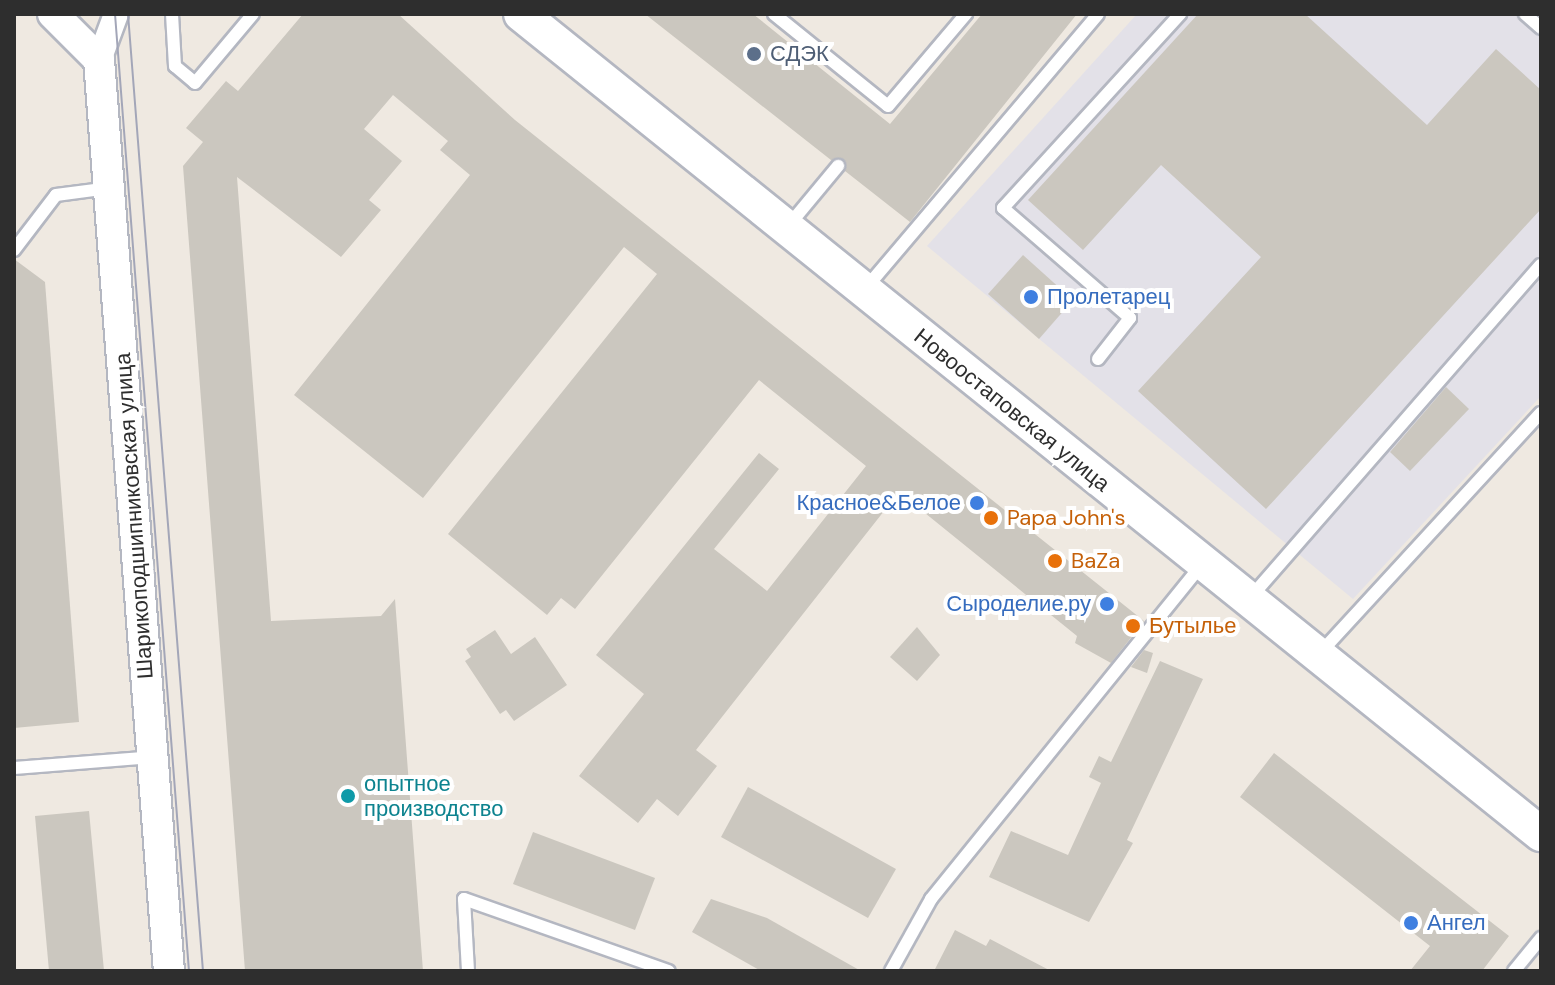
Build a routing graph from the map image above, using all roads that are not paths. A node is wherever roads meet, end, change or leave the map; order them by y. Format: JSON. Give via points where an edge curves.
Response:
{"nodes":[{"id":1,"x":53,"y":14,"type":"edge"},
{"id":2,"x":116,"y":14,"type":"edge"},
{"id":3,"x":172,"y":14,"type":"edge"},
{"id":4,"x":253,"y":14,"type":"edge"},
{"id":5,"x":774,"y":14,"type":"edge"},
{"id":6,"x":966,"y":14,"type":"edge"},
{"id":7,"x":1098,"y":14,"type":"edge"},
{"id":8,"x":1180,"y":14,"type":"edge"},
{"id":9,"x":1525,"y":14,"type":"edge"},
{"id":10,"x":532,"y":17,"type":"edge"},
{"id":11,"x":1541,"y":28,"type":"edge"},
{"id":12,"x":1050,"y":46,"type":"dead end"},
{"id":13,"x":1063,"y":56,"type":"junction"},
{"id":14,"x":99,"y":60,"type":"junction"},
{"id":15,"x":838,"y":166,"type":"dead end"},
{"id":16,"x":109,"y":188,"type":"junction"},
{"id":17,"x":787,"y":228,"type":"junction"},
{"id":18,"x":14,"y":250,"type":"edge"},
{"id":19,"x":1541,"y":265,"type":"edge"},
{"id":20,"x":864,"y":290,"type":"junction"},
{"id":21,"x":1098,"y":359,"type":"dead end"},
{"id":22,"x":1541,"y":413,"type":"edge"},
{"id":23,"x":1202,"y":564,"type":"junction"},
{"id":24,"x":1248,"y":600,"type":"junction"},
{"id":25,"x":1318,"y":656,"type":"junction"},
{"id":26,"x":153,"y":757,"type":"junction"},
{"id":27,"x":14,"y":768,"type":"edge"},
{"id":28,"x":1541,"y":834,"type":"edge"},
{"id":29,"x":1541,"y":938,"type":"edge"},
{"id":30,"x":169,"y":971,"type":"edge"},
{"id":31,"x":468,"y":971,"type":"edge"},
{"id":32,"x":669,"y":971,"type":"edge"},
{"id":33,"x":891,"y":971,"type":"edge"},
{"id":34,"x":1514,"y":971,"type":"edge"}],
"edges":[{"from":1,"to":14,"type":"street"},
{"from":2,"to":14,"type":"street","name":"Шарикоподшипниковская улица"},
{"from":3,"to":4,"type":"lane","via":[[175,66],[195,83]]},
{"from":5,"to":6,"type":"lane","via":[[888,106]]},
{"from":7,"to":13,"type":"lane"},
{"from":8,"to":21,"type":"lane","via":[[1003,208],[1130,318]]},
{"from":9,"to":11,"type":"lane"},
{"from":10,"to":17,"type":"main road","name":"Новоостаповская улица"},
{"from":12,"to":13,"type":"lane"},
{"from":13,"to":20,"type":"lane"},
{"from":14,"to":16,"type":"street","name":"Шарикоподшипниковская улица"},
{"from":15,"to":17,"type":"lane"},
{"from":16,"to":18,"type":"lane","via":[[56,195]]},
{"from":16,"to":26,"type":"street","name":"Шарикоподшипниковская улица"},
{"from":17,"to":20,"type":"main road","name":"Новоостаповская улица"},
{"from":19,"to":24,"type":"lane"},
{"from":20,"to":23,"type":"main road","name":"Новоостаповская улица"},
{"from":22,"to":25,"type":"lane"},
{"from":23,"to":24,"type":"main road","name":"Новоостаповская улица"},
{"from":23,"to":33,"type":"lane","via":[[931,899]]},
{"from":24,"to":25,"type":"main road","name":"Новоостаповская улица"},
{"from":25,"to":28,"type":"main road","name":"Новоостаповская улица"},
{"from":26,"to":27,"type":"lane"},
{"from":26,"to":30,"type":"street","name":"Шарикоподшипниковская улица"},
{"from":29,"to":34,"type":"lane"},
{"from":31,"to":32,"type":"lane","via":[[464,899]]}]}
